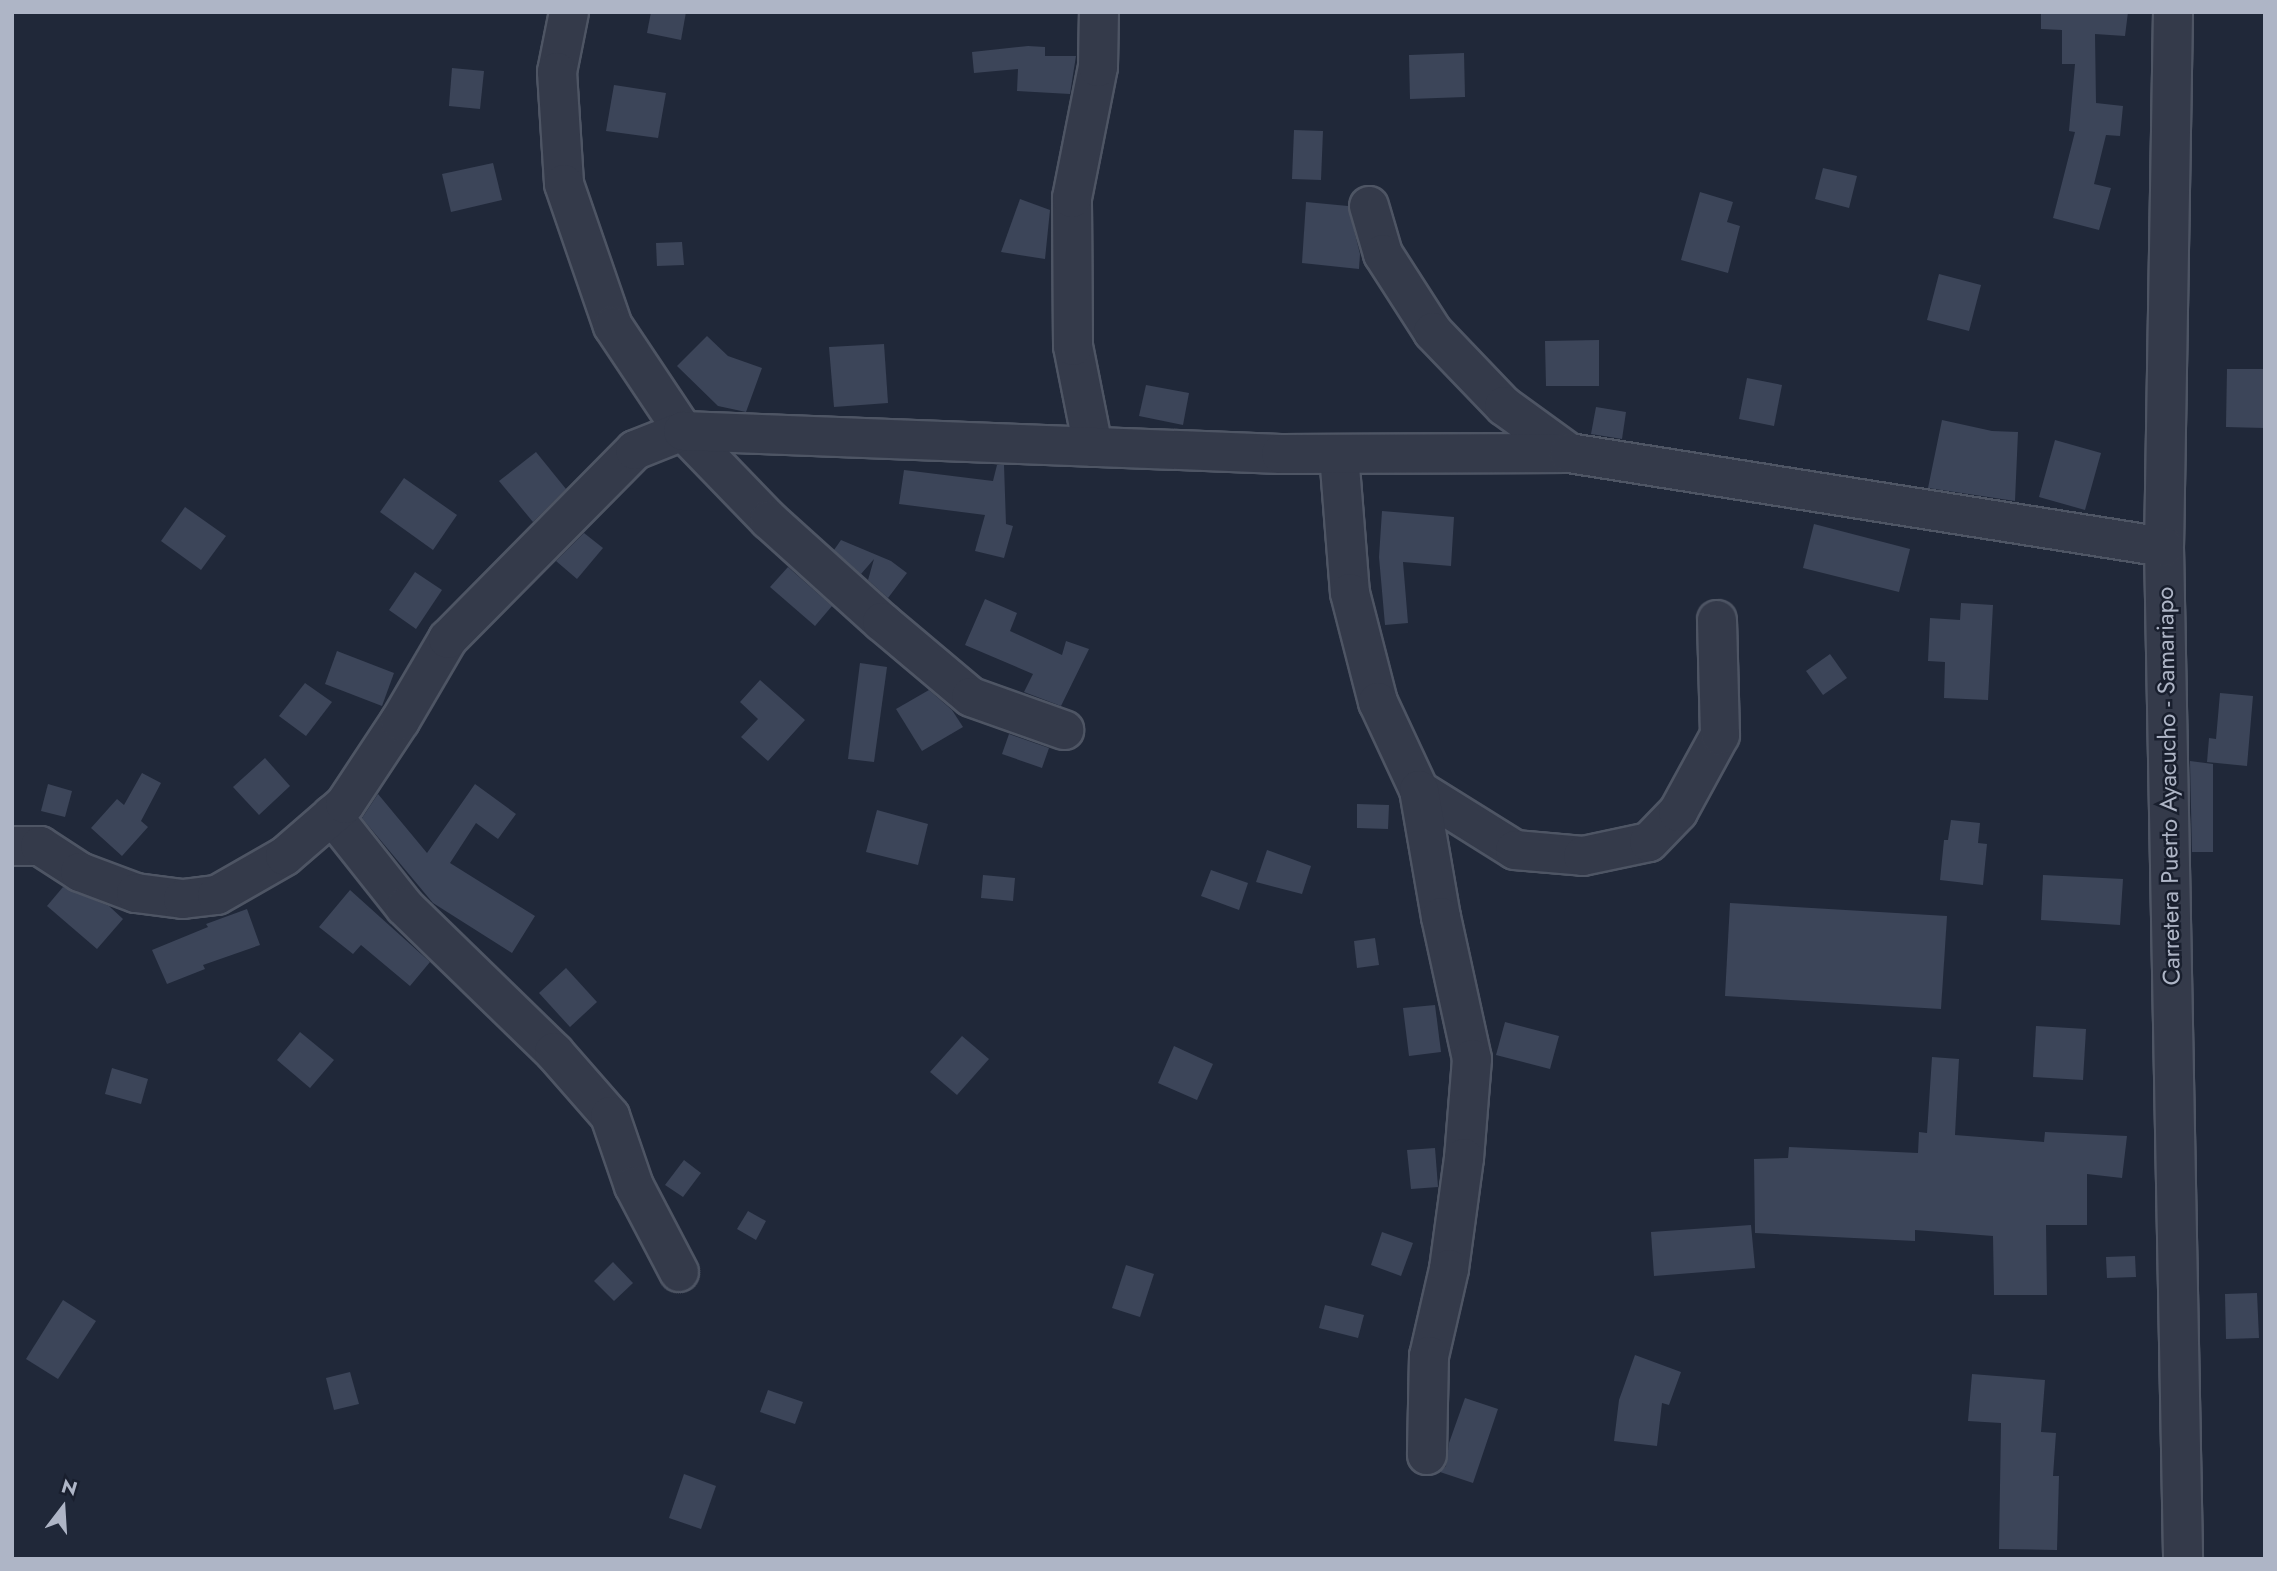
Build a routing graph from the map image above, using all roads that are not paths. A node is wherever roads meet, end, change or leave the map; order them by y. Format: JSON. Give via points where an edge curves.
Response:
{"nodes":[{"id":1,"x":569,"y":12,"type":"edge"},
{"id":2,"x":1099,"y":12,"type":"edge"},
{"id":3,"x":2173,"y":12,"type":"edge"},
{"id":4,"x":1369,"y":206,"type":"dead end"},
{"id":5,"x":682,"y":431,"type":"junction"},
{"id":6,"x":1093,"y":447,"type":"junction"},
{"id":7,"x":1569,"y":453,"type":"junction"},
{"id":8,"x":1339,"y":454,"type":"junction"},
{"id":9,"x":2164,"y":547,"type":"junction"},
{"id":10,"x":1717,"y":620,"type":"dead end"},
{"id":11,"x":1064,"y":730,"type":"dead end"},
{"id":12,"x":1419,"y":790,"type":"junction"},
{"id":13,"x":332,"y":815,"type":"junction"},
{"id":14,"x":12,"y":846,"type":"edge"},
{"id":15,"x":679,"y":1272,"type":"dead end"},
{"id":16,"x":1427,"y":1455,"type":"dead end"},
{"id":17,"x":2183,"y":1559,"type":"edge"}],
"edges":[{"from":1,"to":5,"type":"street","via":[[557,72],[564,184],[613,326]]},
{"from":2,"to":6,"type":"street","via":[[1097,67],[1072,198],[1073,346]]},
{"from":3,"to":9,"type":"street","name":"Carretera Puerto Ayacucho - Samariapo"},
{"from":4,"to":7,"type":"street","via":[[1383,254],[1433,332],[1504,406]]},
{"from":5,"to":6,"type":"street"},
{"from":5,"to":11,"type":"street","via":[[769,520],[971,697]]},
{"from":5,"to":13,"type":"street","via":[[635,450],[448,639],[400,721],[345,804]]},
{"from":6,"to":8,"type":"street"},
{"from":7,"to":8,"type":"street"},
{"from":7,"to":9,"type":"street"},
{"from":8,"to":12,"type":"street","via":[[1350,593],[1378,702]]},
{"from":9,"to":17,"type":"street","name":"Carretera Puerto Ayacucho - Samariapo"},
{"from":10,"to":12,"type":"street","via":[[1720,735],[1678,811],[1649,842],[1583,856],[1515,850]]},
{"from":12,"to":16,"type":"street","via":[[1472,1059],[1449,1269],[1429,1356]]},
{"from":13,"to":14,"type":"street","via":[[285,856],[217,895],[183,899],[136,893],[80,872],[40,846]]},
{"from":13,"to":15,"type":"street","via":[[405,907],[554,1052],[610,1116],[634,1186]]}]}
